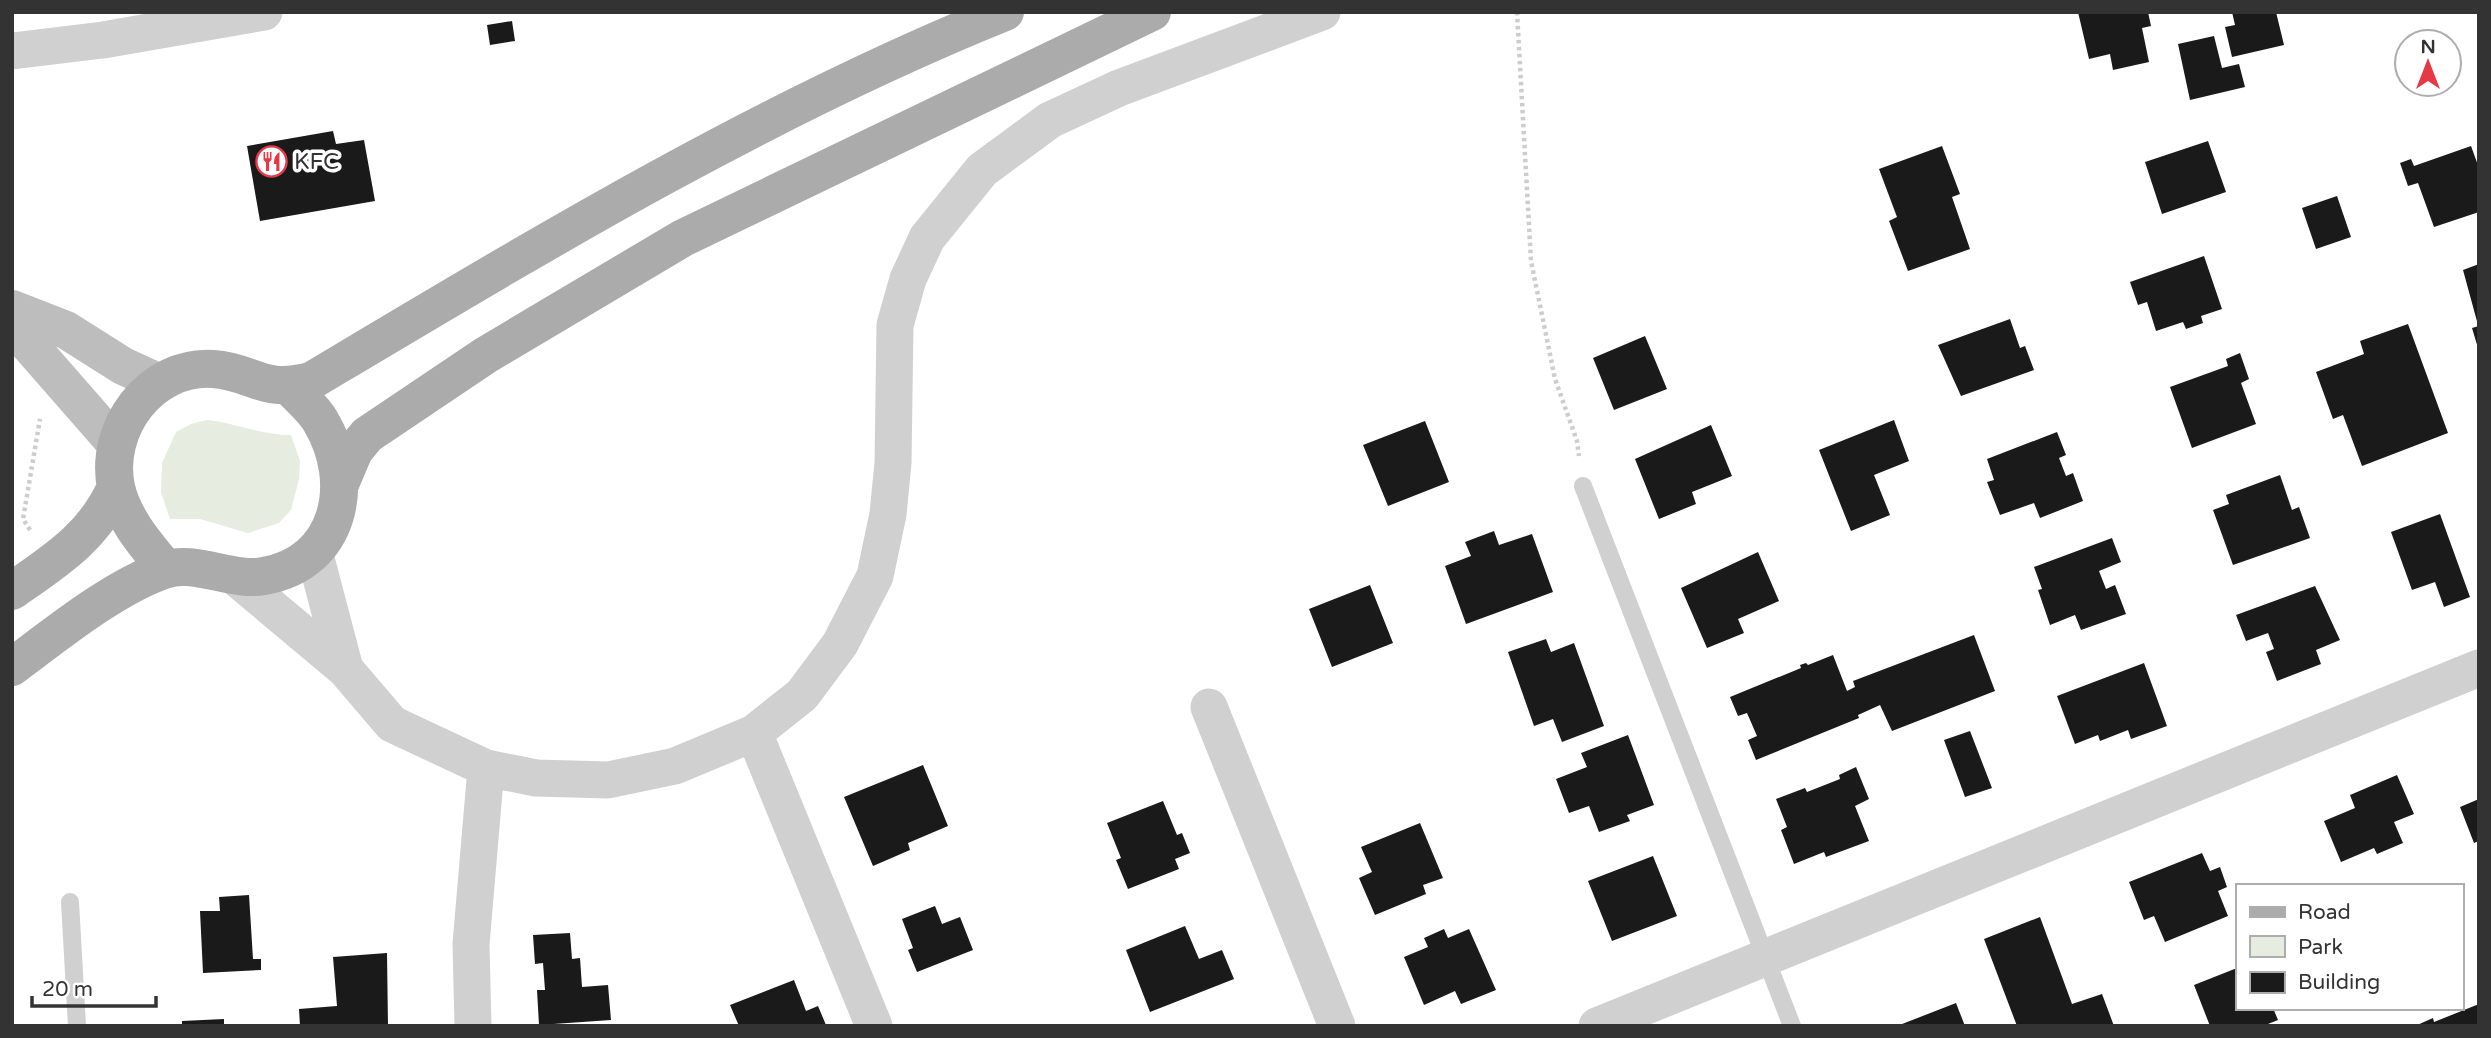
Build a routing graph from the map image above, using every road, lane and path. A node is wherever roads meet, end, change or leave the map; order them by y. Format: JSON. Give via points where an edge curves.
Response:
{"nodes":[{"id":1,"x":264,"y":12,"type":"edge"},
{"id":2,"x":1005,"y":12,"type":"edge"},
{"id":3,"x":1152,"y":12,"type":"edge"},
{"id":4,"x":1322,"y":12,"type":"edge"},
{"id":5,"x":1517,"y":12,"type":"edge"},
{"id":6,"x":12,"y":51,"type":"edge"},
{"id":7,"x":12,"y":309,"type":"edge"},
{"id":8,"x":12,"y":325,"type":"edge"},
{"id":9,"x":160,"y":383,"type":"junction"},
{"id":10,"x":290,"y":387,"type":"junction"},
{"id":11,"x":41,"y":416,"type":"dead end"},
{"id":12,"x":116,"y":444,"type":"junction"},
{"id":13,"x":340,"y":484,"type":"junction"},
{"id":14,"x":1583,"y":486,"type":"joint"},
{"id":15,"x":116,"y":487,"type":"junction"},
{"id":16,"x":33,"y":536,"type":"dead end"},
{"id":17,"x":314,"y":551,"type":"junction"},
{"id":18,"x":166,"y":569,"type":"junction"},
{"id":19,"x":234,"y":576,"type":"junction"},
{"id":20,"x":12,"y":591,"type":"edge"},
{"id":21,"x":12,"y":667,"type":"edge"},
{"id":22,"x":2479,"y":668,"type":"edge"},
{"id":23,"x":345,"y":669,"type":"junction"},
{"id":24,"x":1209,"y":707,"type":"dead end"},
{"id":25,"x":754,"y":733,"type":"junction"},
{"id":26,"x":486,"y":768,"type":"junction"},
{"id":27,"x":71,"y":902,"type":"dead end"},
{"id":28,"x":1766,"y":959,"type":"junction"},
{"id":29,"x":76,"y":1026,"type":"edge"},
{"id":30,"x":473,"y":1026,"type":"edge"},
{"id":31,"x":874,"y":1026,"type":"edge"},
{"id":32,"x":1337,"y":1026,"type":"edge"},
{"id":33,"x":1597,"y":1026,"type":"edge"},
{"id":34,"x":1792,"y":1026,"type":"edge"}],
"edges":[{"from":1,"to":6,"type":"street"},
{"from":2,"to":10,"type":"main road","via":[[808,100],[547,240],[311,381]]},
{"from":3,"to":13,"type":"main road","via":[[683,238],[486,355],[367,435],[354,451]]},
{"from":4,"to":25,"type":"street","via":[[1119,88],[1051,120],[982,170],[927,238],[908,279],[895,325],[893,463],[875,576],[840,644],[802,695]]},
{"from":5,"to":14,"type":"path","via":[[1531,261],[1555,379],[1577,441]]},
{"from":7,"to":9,"type":"street","via":[[66,330]]},
{"from":8,"to":12,"type":"street"},
{"from":9,"to":10,"type":"main road","via":[[212,369]]},
{"from":9,"to":12,"type":"main road","via":[[131,409]]},
{"from":10,"to":13,"type":"main road","via":[[321,421]]},
{"from":11,"to":16,"type":"path","via":[[23,519]]},
{"from":12,"to":15,"type":"main road"},
{"from":13,"to":17,"type":"main road","via":[[329,534]]},
{"from":14,"to":28,"type":"lane"},
{"from":15,"to":18,"type":"main road","via":[[139,536]]},
{"from":15,"to":20,"type":"main road","via":[[104,514],[88,532]]},
{"from":17,"to":19,"type":"main road","via":[[293,569],[262,577]]},
{"from":17,"to":23,"type":"street"},
{"from":18,"to":19,"type":"main road"},
{"from":18,"to":21,"type":"main road","via":[[89,612]]},
{"from":19,"to":23,"type":"street"},
{"from":22,"to":28,"type":"street"},
{"from":23,"to":26,"type":"street","via":[[392,724]]},
{"from":24,"to":32,"type":"street"},
{"from":25,"to":26,"type":"street","via":[[675,766],[608,780],[536,778]]},
{"from":25,"to":31,"type":"street"},
{"from":26,"to":30,"type":"street","via":[[471,944]]},
{"from":27,"to":29,"type":"lane"},
{"from":28,"to":33,"type":"street"},
{"from":28,"to":34,"type":"lane"}]}
